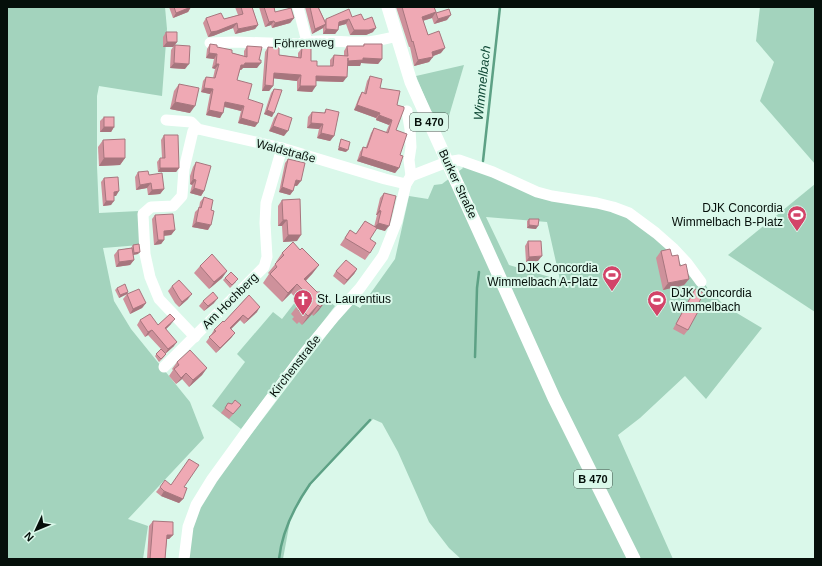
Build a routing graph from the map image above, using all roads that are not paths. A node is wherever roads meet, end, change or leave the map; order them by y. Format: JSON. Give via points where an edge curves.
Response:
{"nodes":[{"id":1,"x":298,"y":7,"type":"edge"},
{"id":2,"x":388,"y":7,"type":"edge"},
{"id":3,"x":397,"y":36,"type":"junction"},
{"id":4,"x":307,"y":42,"type":"junction"},
{"id":5,"x":210,"y":43,"type":"edge"},
{"id":6,"x":407,"y":111,"type":"dead end"},
{"id":7,"x":166,"y":120,"type":"dead end"},
{"id":8,"x":198,"y":129,"type":"junction"},
{"id":9,"x":282,"y":148,"type":"junction"},
{"id":10,"x":447,"y":162,"type":"junction"},
{"id":11,"x":409,"y":180,"type":"junction"},
{"id":12,"x":701,"y":282,"type":"dead end"},
{"id":13,"x":195,"y":336,"type":"junction"},
{"id":14,"x":164,"y":367,"type":"dead end"},
{"id":15,"x":184,"y":559,"type":"edge"},
{"id":16,"x":634,"y":559,"type":"edge"}],
"edges":[{"from":1,"to":4,"type":"street"},
{"from":2,"to":3,"type":"main road","name":"Burker Straße","number":"B 470"},
{"from":3,"to":4,"type":"street","name":"Föhrenweg","via":[[364,42]]},
{"from":3,"to":10,"type":"main road","name":"Burker Straße","number":"B 470","via":[[411,82]]},
{"from":4,"to":5,"type":"street","name":"Föhrenweg"},
{"from":6,"to":11,"type":"street","name":"Kirchenstraße","via":[[411,148]]},
{"from":7,"to":8,"type":"street","name":"Waldstraße","via":[[191,122]]},
{"from":8,"to":9,"type":"street","name":"Waldstraße"},
{"from":8,"to":13,"type":"street","name":"Am Hochberg","via":[[194,132],[184,169],[182,196],[173,206],[151,207],[142,214],[145,254],[150,277],[159,299]]},
{"from":9,"to":11,"type":"street","name":"Waldstraße","via":[[385,179]]},
{"from":9,"to":13,"type":"street","name":"Am Hochberg","via":[[266,203],[267,258],[264,267]]},
{"from":10,"to":11,"type":"street"},
{"from":10,"to":12,"type":"street","via":[[467,162],[537,192],[597,203],[629,213],[672,248]]},
{"from":10,"to":16,"type":"main road","name":"Burker Straße","number":"B 470","via":[[554,398]]},
{"from":11,"to":15,"type":"street","name":"Kirchenstraße","via":[[383,256],[360,288],[306,351],[212,479],[196,505],[188,527]]},
{"from":13,"to":14,"type":"street","name":"Am Hochberg"}]}
